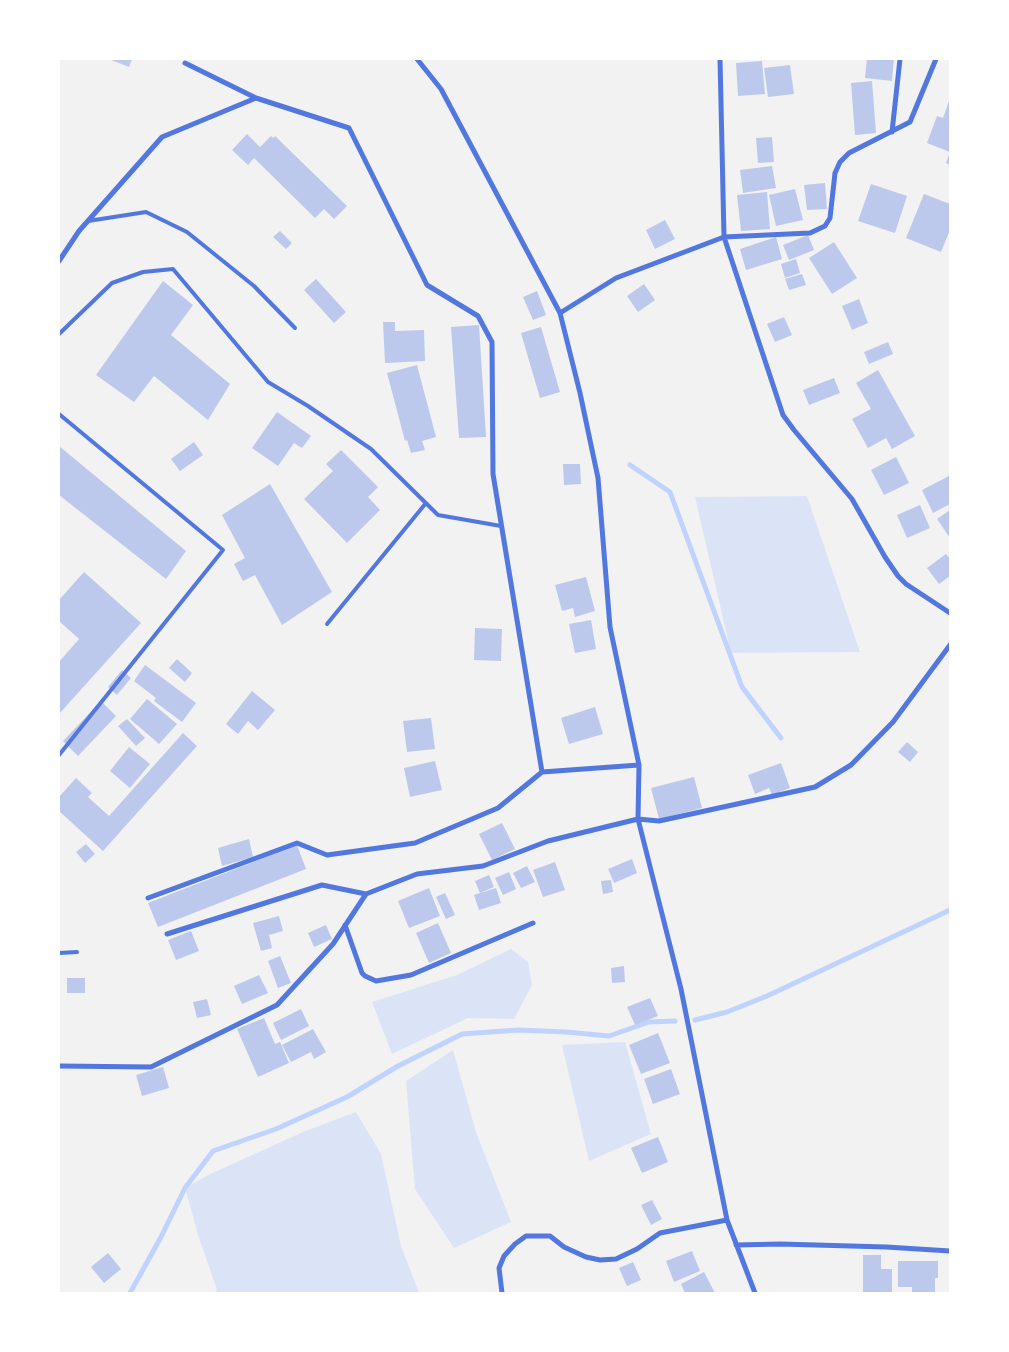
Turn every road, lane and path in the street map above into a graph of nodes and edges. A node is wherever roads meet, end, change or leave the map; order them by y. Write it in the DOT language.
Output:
graph roads {
  1 [pos="417,59"];
  2 [pos="720,59"];
  3 [pos="900,59"];
  4 [pos="936,59"];
  5 [pos="185,63"];
  6 [pos="256,98"];
  7 [pos="892,132"];
  8 [pos="88,221"];
  9 [pos="724,237"];
  10 [pos="59,261"];
  11 [pos="560,313"];
  12 [pos="295,328"];
  13 [pos="59,334"];
  14 [pos="59,414"];
  15 [pos="426,503"];
  16 [pos="501,526"];
  17 [pos="950,613"];
  18 [pos="327,624"];
  19 [pos="950,645"];
  20 [pos="59,755"];
  21 [pos="638,765"];
  22 [pos="542,772"];
  23 [pos="638,819"];
  24 [pos="366,894"];
  25 [pos="148,898"];
  26 [pos="533,923"];
  27 [pos="345,926"];
  28 [pos="168,934"];
  29 [pos="77,952"];
  30 [pos="59,953"];
  31 [pos="59,1066"];
  32 [pos="727,1220"];
  33 [pos="736,1246"];
  34 [pos="950,1251"];
  35 [pos="502,1293"];
  36 [pos="755,1293"];
  1 -- 11 [label="street"];
  2 -- 9 [label="street"];
  3 -- 7 [label="street"];
  4 -- 7 [label="street"];
  5 -- 6 [label="street"];
  6 -- 8 [label="street"];
  6 -- 16 [label="street"];
  7 -- 9 [label="street"];
  8 -- 10 [label="street"];
  8 -- 12 [label="lane"];
  9 -- 11 [label="street"];
  9 -- 17 [label="street"];
  11 -- 21 [label="street"];
  13 -- 15 [label="lane"];
  14 -- 20 [label="lane"];
  15 -- 16 [label="lane"];
  15 -- 18 [label="lane"];
  16 -- 22 [label="street"];
  19 -- 23 [label="street"];
  21 -- 22 [label="street"];
  21 -- 23 [label="street"];
  22 -- 25 [label="street"];
  23 -- 24 [label="street"];
  23 -- 32 [label="street"];
  24 -- 27 [label="street"];
  24 -- 28 [label="street"];
  26 -- 27 [label="street"];
  27 -- 31 [label="street"];
  29 -- 30 [label="lane"];
  32 -- 33 [label="street"];
  32 -- 35 [label="street"];
  33 -- 34 [label="street"];
  33 -- 36 [label="street"];
}
